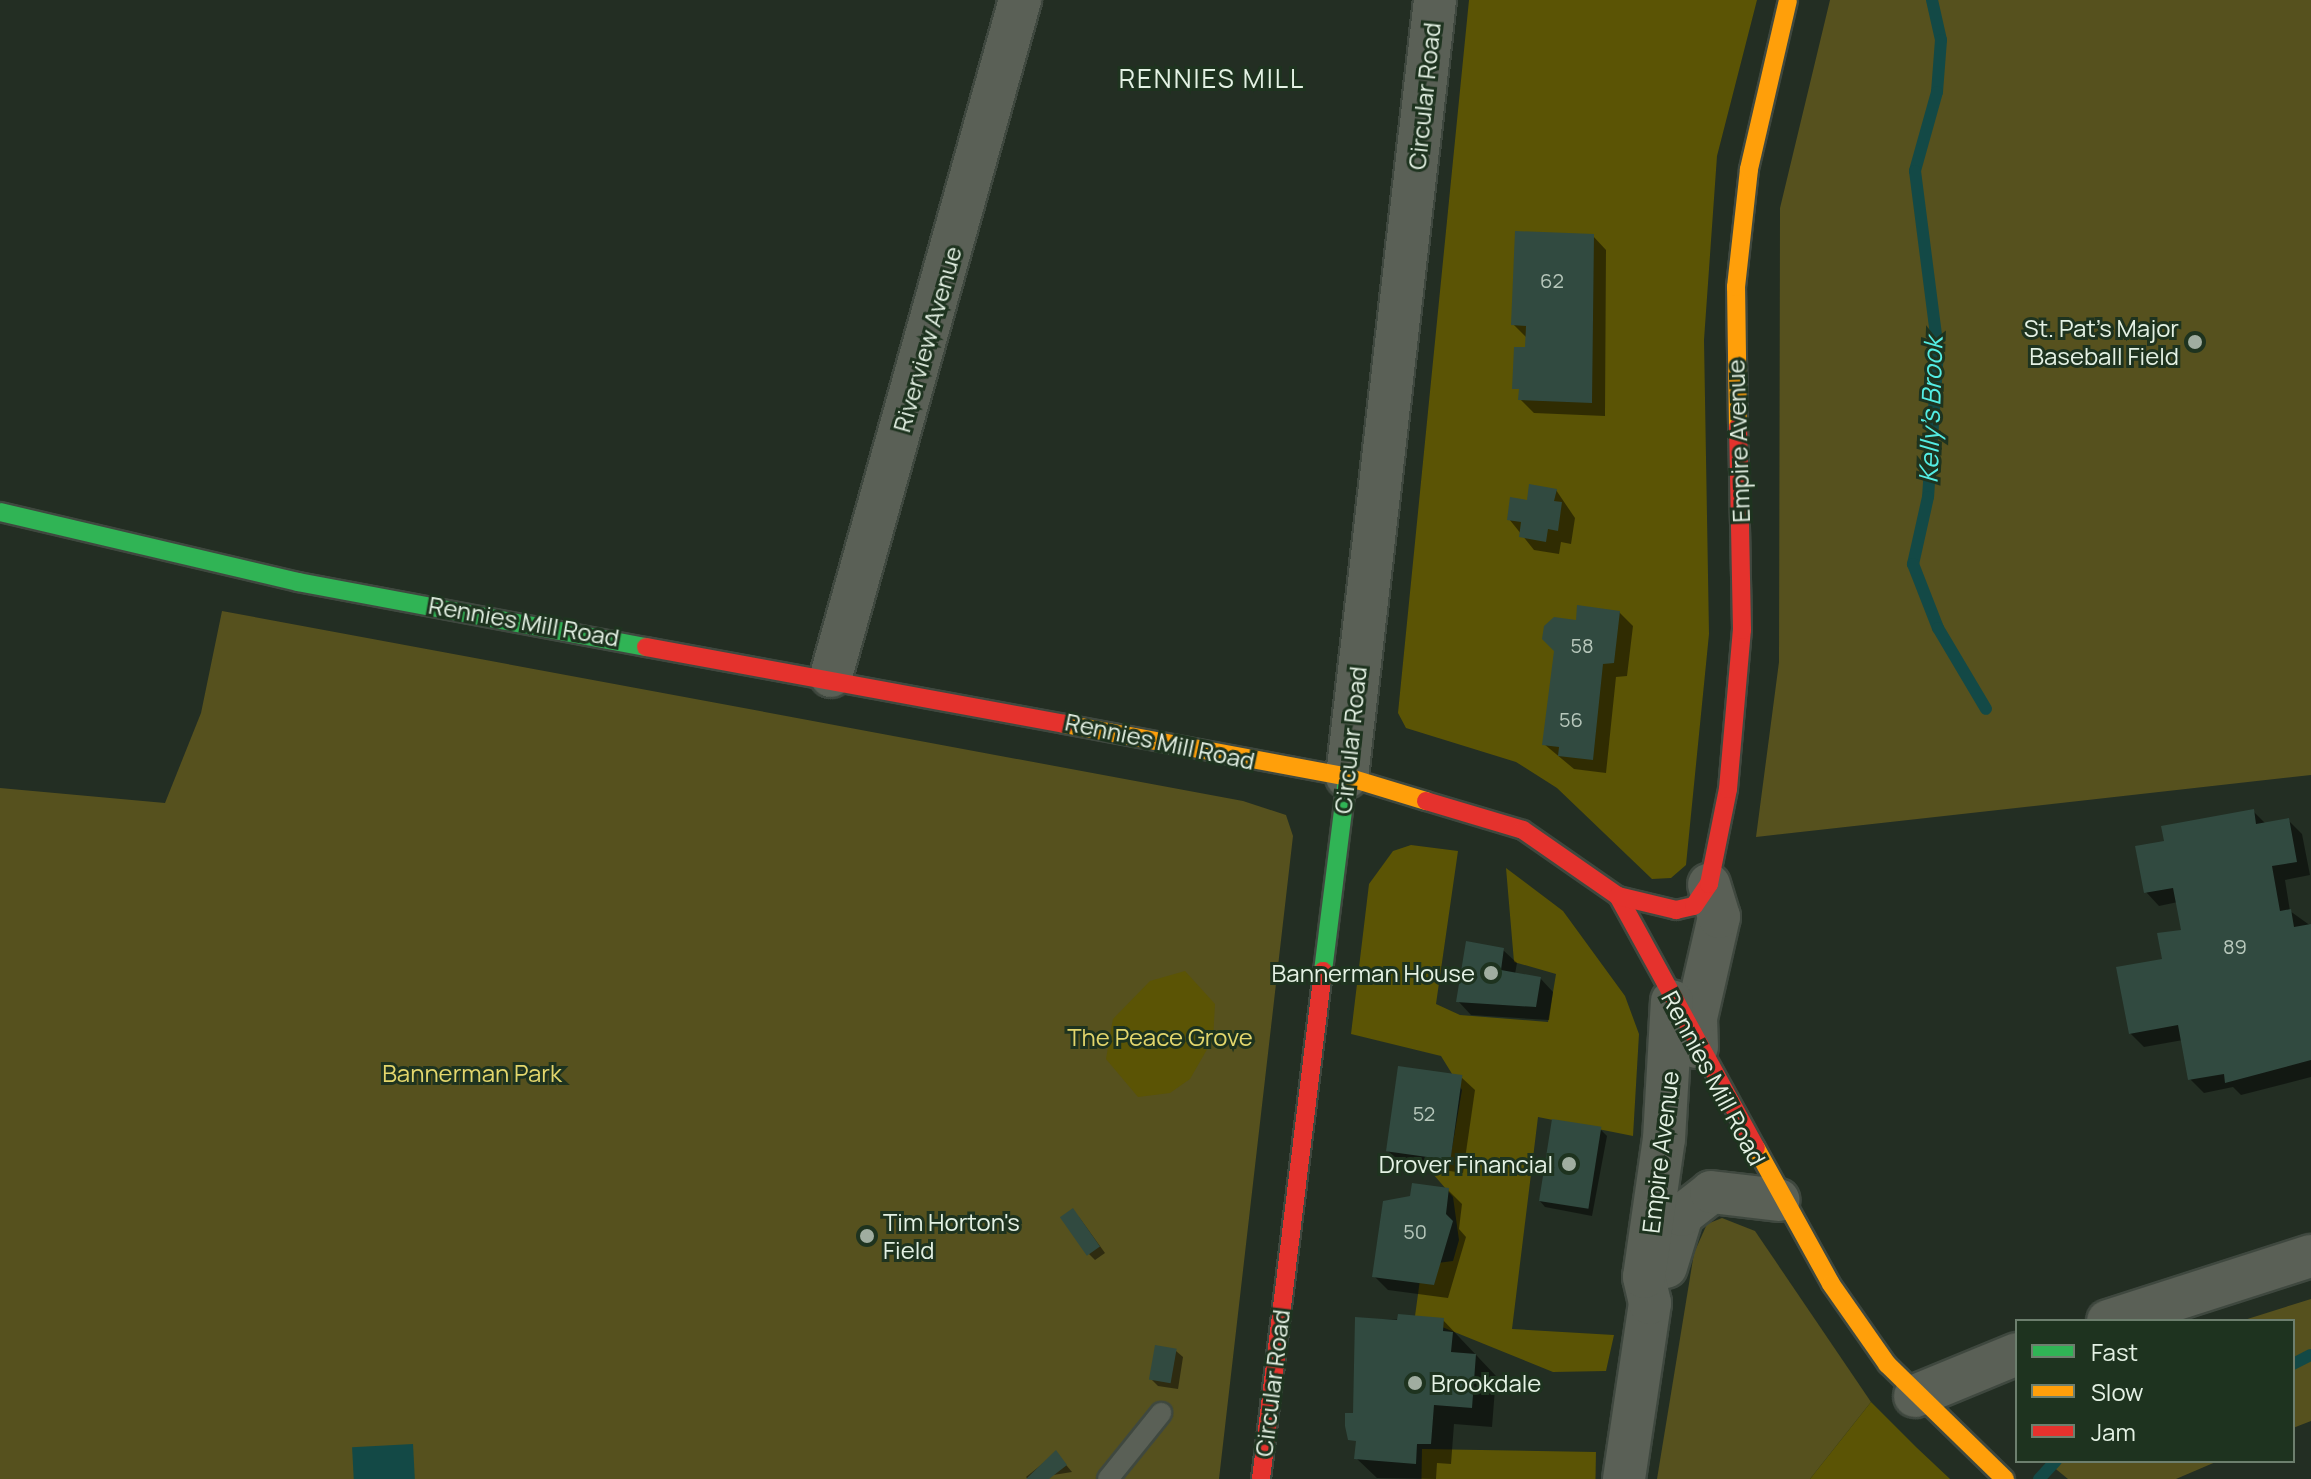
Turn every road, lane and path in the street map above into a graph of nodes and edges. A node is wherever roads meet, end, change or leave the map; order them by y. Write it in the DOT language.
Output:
graph roads {
  1 [pos="1020,0"];
  2 [pos="1435,0"];
  3 [pos="1788,0"];
  4 [pos="0,512"];
  5 [pos="831,676"];
  6 [pos="1347,777"];
  7 [pos="1709,884"];
  8 [pos="1618,896"];
  9 [pos="1672,1001"];
  10 [pos="1697,1047"];
  11 [pos="1779,1200"];
  12 [pos="2311,1256"];
  13 [pos="1650,1303"];
  14 [pos="2114,1319"];
  15 [pos="2015,1355"];
  16 [pos="1915,1396"];
  17 [pos="1161,1413"];
  18 [pos="1108,1479"];
  19 [pos="1261,1479"];
  20 [pos="1624,1479"];
  21 [pos="2005,1479"];
  1 -- 5 [label="street, Riverview Avenue"];
  2 -- 6 [label="street, Circular Road"];
  3 -- 7 [label="main road, Empire Avenue"];
  4 -- 5 [label="main road, Rennies Mill Road"];
  5 -- 6 [label="main road, Rennies Mill Road"];
  6 -- 8 [label="main road, Rennies Mill Road"];
  6 -- 19 [label="main road, Circular Road"];
  7 -- 8 [label="main road"];
  7 -- 10 [label="street, Empire Avenue"];
  8 -- 9 [label="main road, Rennies Mill Road"];
  9 -- 10 [label="main road, Rennies Mill Road"];
  9 -- 13 [label="street, Empire Avenue"];
  10 -- 11 [label="main road, Rennies Mill Road"];
  11 -- 13 [label="street, Empire Avenue"];
  11 -- 16 [label="main road, Rennies Mill Road"];
  12 -- 14 [label="street"];
  13 -- 20 [label="street, Empire Avenue"];
  15 -- 16 [label="street"];
  16 -- 21 [label="main road, Rennies Mill Road"];
  17 -- 18 [label="lane"];
}
